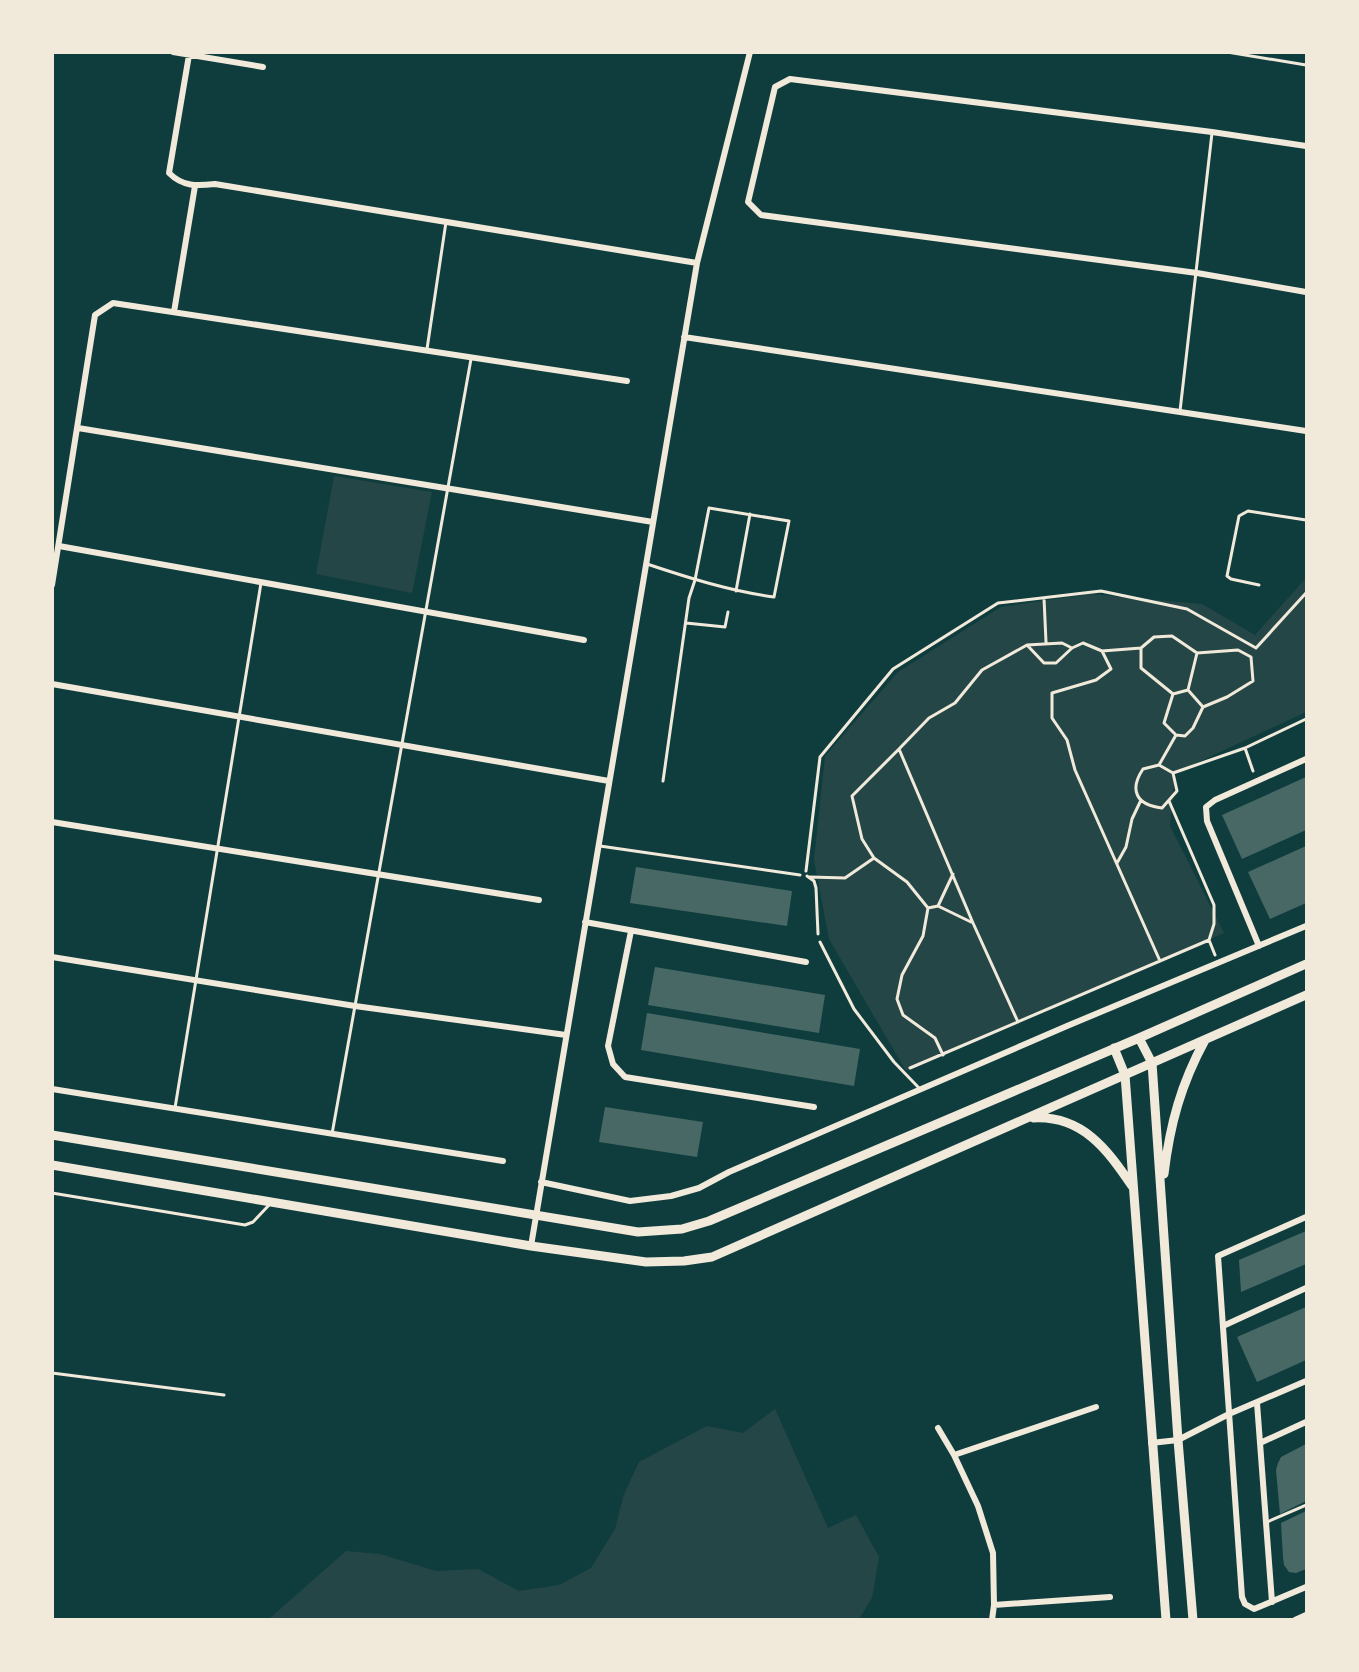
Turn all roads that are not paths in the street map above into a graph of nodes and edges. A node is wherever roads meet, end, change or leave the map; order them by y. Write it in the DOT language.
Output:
graph roads {
  1 [pos="173,52"];
  2 [pos="750,52"];
  3 [pos="1227,52"];
  4 [pos="189,55"];
  5 [pos="1306,65"];
  6 [pos="263,67"];
  7 [pos="1212,132"];
  8 [pos="1306,146"];
  9 [pos="195,186"];
  10 [pos="446,222"];
  11 [pos="697,263"];
  12 [pos="1197,273"];
  13 [pos="1306,292"];
  14 [pos="174,312"];
  15 [pos="684,337"];
  16 [pos="427,351"];
  17 [pos="471,358"];
  18 [pos="627,381"];
  19 [pos="1180,411"];
  20 [pos="78,428"];
  21 [pos="1306,430"];
  22 [pos="448,488"];
  23 [pos="750,514"];
  24 [pos="1306,520"];
  25 [pos="653,522"];
  26 [pos="58,546"];
  27 [pos="646,564"];
  28 [pos="695,580"];
  29 [pos="261,583"];
  30 [pos="52,585"];
  31 [pos="1259,585"];
  32 [pos="736,591"];
  33 [pos="425,612"];
  34 [pos="728,612"];
  35 [pos="686,623"];
  36 [pos="584,640"];
  37 [pos="52,684"];
  38 [pos="239,716"];
  39 [pos="402,744"];
  40 [pos="1306,759"];
  41 [pos="609,781"];
  42 [pos="663,781"];
  43 [pos="52,822"];
  44 [pos="598,845"];
  45 [pos="217,849"];
  46 [pos="378,874"];
  47 [pos="805,876"];
  48 [pos="539,900"];
  49 [pos="585,922"];
  50 [pos="1306,926"];
  51 [pos="631,931"];
  52 [pos="820,942"];
  53 [pos="1259,946"];
  54 [pos="52,957"];
  55 [pos="806,962"];
  56 [pos="1306,964"];
  57 [pos="196,980"];
  58 [pos="1306,995"];
  59 [pos="355,1006"];
  60 [pos="566,1035"];
  61 [pos="1139,1038"];
  62 [pos="1205,1040"];
  63 [pos="1114,1048"];
  64 [pos="1152,1063"];
  65 [pos="1125,1075"];
  66 [pos="52,1089"];
  67 [pos="920,1090"];
  68 [pos="814,1107"];
  69 [pos="175,1108"];
  70 [pos="1025,1119"];
  71 [pos="332,1134"];
  72 [pos="52,1135"];
  73 [pos="503,1161"];
  74 [pos="52,1165"];
  75 [pos="541,1182"];
  76 [pos="1133,1188"];
  77 [pos="52,1193"];
  78 [pos="1162,1195"];
  79 [pos="271,1203"];
  80 [pos="536,1215"];
  81 [pos="1306,1217"];
  82 [pos="531,1246"];
  83 [pos="1306,1288"];
  84 [pos="1222,1326"];
  85 [pos="52,1373"];
  86 [pos="1306,1381"];
  87 [pos="224,1395"];
  88 [pos="1257,1403"];
  89 [pos="1096,1407"];
  90 [pos="1229,1414"];
  91 [pos="1306,1422"];
  92 [pos="938,1428"];
  93 [pos="1178,1440"];
  94 [pos="1151,1443"];
  95 [pos="1260,1443"];
  96 [pos="954,1455"];
  97 [pos="1306,1505"];
  98 [pos="1266,1523"];
  99 [pos="1306,1587"];
  100 [pos="1110,1598"];
  101 [pos="1272,1602"];
  102 [pos="994,1605"];
  103 [pos="1306,1615"];
  104 [pos="992,1620"];
  105 [pos="1166,1620"];
  106 [pos="1193,1620"];
  107 [pos="1295,1620"];
  1 -- 4 [label="street"];
  2 -- 11 [label="street"];
  3 -- 5 [label="lane"];
  4 -- 6 [label="street"];
  4 -- 9 [label="street"];
  7 -- 8 [label="street"];
  7 -- 12 [label="lane"];
  7 -- 12 [label="street"];
  9 -- 10 [label="street"];
  9 -- 14 [label="street"];
  10 -- 11 [label="street"];
  10 -- 16 [label="lane"];
  11 -- 15 [label="street"];
  12 -- 13 [label="street"];
  12 -- 19 [label="lane"];
  14 -- 16 [label="street"];
  14 -- 20 [label="street"];
  15 -- 19 [label="street"];
  15 -- 25 [label="street"];
  16 -- 17 [label="street"];
  17 -- 18 [label="street"];
  17 -- 22 [label="lane"];
  19 -- 21 [label="street"];
  20 -- 22 [label="street"];
  20 -- 26 [label="street"];
  22 -- 25 [label="street"];
  22 -- 33 [label="lane"];
  23 -- 28 [label="lane"];
  23 -- 32 [label="lane"];
  23 -- 32 [label="lane"];
  24 -- 31 [label="lane"];
  25 -- 27 [label="street"];
  26 -- 29 [label="street"];
  26 -- 30 [label="street"];
  27 -- 28 [label="lane"];
  27 -- 41 [label="street"];
  28 -- 32 [label="lane"];
  28 -- 35 [label="lane"];
  29 -- 33 [label="street"];
  29 -- 38 [label="lane"];
  33 -- 36 [label="street"];
  33 -- 39 [label="lane"];
  34 -- 35 [label="lane"];
  35 -- 42 [label="lane"];
  37 -- 38 [label="street"];
  38 -- 39 [label="street"];
  38 -- 45 [label="lane"];
  39 -- 41 [label="street"];
  39 -- 46 [label="lane"];
  40 -- 53 [label="street"];
  41 -- 44 [label="street"];
  43 -- 45 [label="street"];
  44 -- 47 [label="lane"];
  44 -- 49 [label="street"];
  45 -- 46 [label="street"];
  45 -- 57 [label="lane"];
  46 -- 48 [label="street"];
  46 -- 59 [label="lane"];
  49 -- 51 [label="street"];
  49 -- 60 [label="street"];
  50 -- 53 [label="street"];
  51 -- 55 [label="street"];
  51 -- 68 [label="street"];
  52 -- 67 [label="lane"];
  53 -- 67 [label="street"];
  54 -- 57 [label="street"];
  56 -- 61 [label="main road"];
  57 -- 59 [label="street"];
  57 -- 69 [label="lane"];
  58 -- 62 [label="main road"];
  59 -- 60 [label="street"];
  59 -- 71 [label="lane"];
  60 -- 75 [label="street"];
  61 -- 63 [label="main road"];
  61 -- 64 [label="main road"];
  62 -- 64 [label="main road"];
  62 -- 78 [label="main road"];
  63 -- 65 [label="main road"];
  63 -- 80 [label="main road"];
  64 -- 65 [label="main road"];
  64 -- 78 [label="main road"];
  65 -- 70 [label="main road"];
  65 -- 76 [label="main road"];
  66 -- 69 [label="street"];
  67 -- 75 [label="street"];
  69 -- 71 [label="street"];
  70 -- 76 [label="main road"];
  70 -- 82 [label="main road"];
  71 -- 73 [label="street"];
  72 -- 80 [label="main road"];
  74 -- 79 [label="main road"];
  75 -- 80 [label="street"];
  76 -- 94 [label="main road"];
  77 -- 79 [label="lane"];
  78 -- 93 [label="main road"];
  79 -- 82 [label="main road"];
  80 -- 82 [label="street"];
  81 -- 84 [label="street"];
  83 -- 84 [label="street"];
  84 -- 90 [label="street"];
  85 -- 87 [label="lane"];
  86 -- 88 [label="street"];
  88 -- 90 [label="street"];
  88 -- 95 [label="street"];
  89 -- 96 [label="street"];
  90 -- 93 [label="street"];
  90 -- 101 [label="street"];
  91 -- 95 [label="street"];
  92 -- 96 [label="street"];
  93 -- 94 [label="street"];
  93 -- 106 [label="main road"];
  94 -- 105 [label="main road"];
  95 -- 98 [label="street"];
  96 -- 102 [label="street"];
  97 -- 98 [label="lane"];
  98 -- 101 [label="street"];
  99 -- 101 [label="street"];
  100 -- 102 [label="street"];
  102 -- 104 [label="street"];
  103 -- 107 [label="street"];
}
